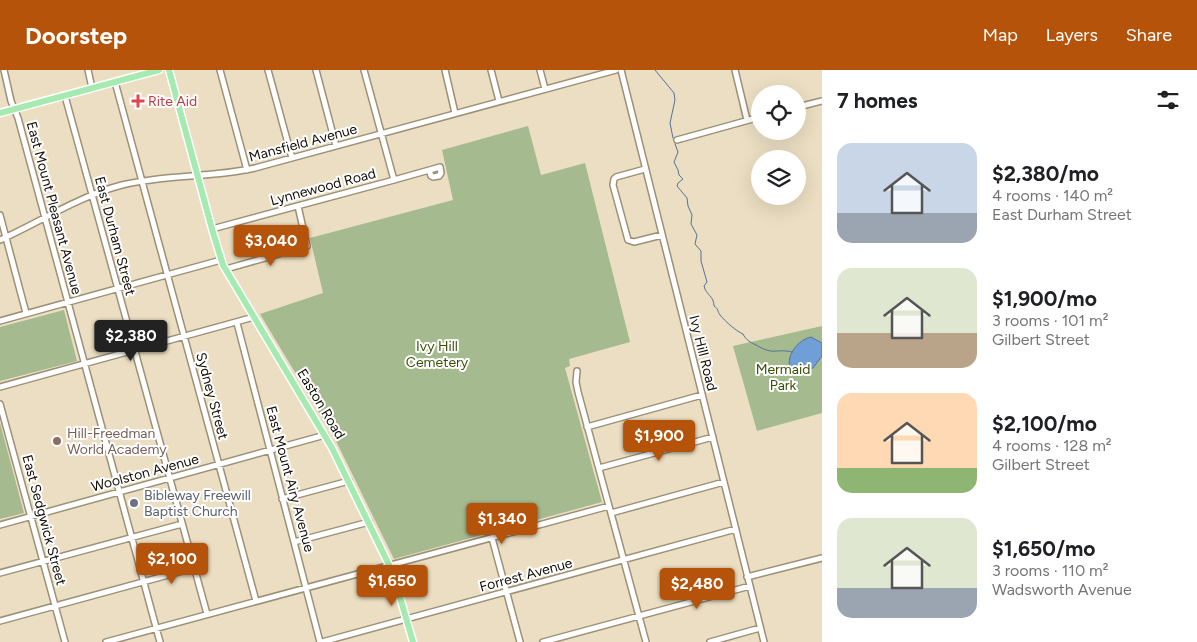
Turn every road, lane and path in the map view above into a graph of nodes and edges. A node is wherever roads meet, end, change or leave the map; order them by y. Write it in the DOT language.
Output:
graph roads {
  1 [pos="4,70"];
  2 [pos="88,70"];
  3 [pos="159,70"];
  4 [pos="170,70"];
  5 [pos="220,70"];
  6 [pos="268,70"];
  7 [pos="316,70"];
  8 [pos="364,70"];
  9 [pos="444,70"];
  10 [pos="491,70"];
  11 [pos="540,70"];
  12 [pos="616,70"];
  13 [pos="621,70"];
  14 [pos="735,70"];
  15 [pos="592,73"];
  16 [pos="115,82"];
  17 [pos="92,88"];
  18 [pos="545,89"];
  19 [pos="65,96"];
  20 [pos="822,101"];
  21 [pos="499,102"];
  22 [pos="806,105"];
  23 [pos="14,110"];
  24 [pos="0,113"];
  25 [pos="456,114"];
  26 [pos="751,119"];
  27 [pos="747,120"];
  28 [pos="382,134"];
  29 [pos="678,140"];
  30 [pos="336,146"];
  31 [pos="292,158"];
  32 [pos="440,167"];
  33 [pos="645,169"];
  34 [pos="248,170"];
  35 [pos="198,174"];
  36 [pos="142,180"];
  37 [pos="394,180"];
  38 [pos="93,195"];
  39 [pos="298,206"];
  40 [pos="0,215"];
  41 [pos="45,218"];
  42 [pos="212,229"];
  43 [pos="662,235"];
  44 [pos="6,238"];
  45 [pos="0,240"];
  46 [pos="222,260"];
  47 [pos="226,270"];
  48 [pos="168,275"];
  49 [pos="118,289"];
  50 [pos="68,302"];
  51 [pos="26,313"];
  52 [pos="254,317"];
  53 [pos="0,320"];
  54 [pos="237,323"];
  55 [pos="184,337"];
  56 [pos="135,351"];
  57 [pos="84,364"];
  58 [pos="577,371"];
  59 [pos="0,387"];
  60 [pos="702,396"];
  61 [pos="0,404"];
  62 [pos="587,427"];
  63 [pos="325,435"];
  64 [pos="713,437"];
  65 [pos="270,451"];
  66 [pos="219,465"];
  67 [pos="599,468"];
  68 [pos="170,478"];
  69 [pos="348,481"];
  70 [pos="724,482"];
  71 [pos="119,492"];
  72 [pos="282,499"];
  73 [pos="609,506"];
  74 [pos="611,513"];
  75 [pos="31,516"];
  76 [pos="368,522"];
  77 [pos="182,524"];
  78 [pos="0,525"];
  79 [pos="736,529"];
  80 [pos="132,538"];
  81 [pos="492,538"];
  82 [pos="294,542"];
  83 [pos="822,558"];
  84 [pos="624,560"];
  85 [pos="43,561"];
  86 [pos="390,565"];
  87 [pos="194,568"];
  88 [pos="0,573"];
  89 [pos="747,577"];
  90 [pos="144,582"];
  91 [pos="750,586"];
  92 [pos="306,588"];
  93 [pos="507,592"];
  94 [pos="256,601"];
  95 [pos="56,606"];
  96 [pos="207,614"];
  97 [pos="639,616"];
  98 [pos="407,619"];
  99 [pos="0,621"];
  100 [pos="156,628"];
  101 [pos="760,628"];
  102 [pos="65,642"];
  103 [pos="106,642"];
  104 [pos="160,642"];
  105 [pos="321,642"];
  106 [pos="414,642"];
  107 [pos="520,642"];
  108 [pos="543,642"];
  109 [pos="646,642"];
  110 [pos="710,642"];
  111 [pos="764,642"];
  1 -- 23 [label="street, East Mount Pleasant Avenue"];
  2 -- 17 [label="street"];
  3 -- 16 [label="main road"];
  4 -- 35 [label="main road"];
  5 -- 34 [label="street"];
  6 -- 31 [label="street"];
  7 -- 30 [label="street"];
  8 -- 28 [label="street"];
  9 -- 25 [label="street"];
  10 -- 21 [label="street"];
  11 -- 18 [label="street"];
  12 -- 15 [label="street, Mansfield Avenue"];
  13 -- 33 [label="street, Ivy Hill Road"];
  14 -- 27 [label="street"];
  15 -- 18 [label="street, Mansfield Avenue"];
  16 -- 17 [label="main road"];
  16 -- 36 [label="street, Sydney Street"];
  17 -- 19 [label="main road"];
  18 -- 21 [label="street, Mansfield Avenue"];
  19 -- 23 [label="main road"];
  19 -- 38 [label="street, East Durham Street"];
  20 -- 22 [label="street"];
  21 -- 25 [label="street, Mansfield Avenue"];
  23 -- 24 [label="main road"];
  23 -- 41 [label="street, East Mount Pleasant Avenue"];
  25 -- 28 [label="street, Mansfield Avenue"];
  26 -- 27 [label="street"];
  27 -- 29 [label="street"];
  28 -- 30 [label="street, Mansfield Avenue"];
  28 -- 37 [label="street"];
  30 -- 31 [label="street, Mansfield Avenue"];
  31 -- 34 [label="street, Mansfield Avenue"];
  32 -- 37 [label="street, Lynnewood Road"];
  33 -- 43 [label="street, Ivy Hill Road"];
  33 -- 43 [label="street"];
  34 -- 35 [label="street, Mansfield Avenue"];
  35 -- 36 [label="street, Mansfield Avenue"];
  35 -- 42 [label="main road"];
  36 -- 38 [label="street, Mansfield Avenue"];
  36 -- 48 [label="street, Sydney Street"];
  37 -- 39 [label="street, Lynnewood Road"];
  38 -- 41 [label="street, Mansfield Avenue"];
  38 -- 49 [label="street, East Durham Street"];
  39 -- 42 [label="street, Lynnewood Road"];
  39 -- 47 [label="street"];
  40 -- 44 [label="street"];
  41 -- 44 [label="street, Mansfield Avenue"];
  41 -- 50 [label="street, East Mount Pleasant Avenue"];
  42 -- 46 [label="main road"];
  43 -- 60 [label="street, Ivy Hill Road"];
  44 -- 45 [label="street, Mansfield Avenue"];
  44 -- 51 [label="street"];
  46 -- 47 [label="main road, Easton Road"];
  46 -- 48 [label="street"];
  47 -- 52 [label="main road, Easton Road"];
  48 -- 49 [label="street"];
  48 -- 55 [label="street, Sydney Street"];
  49 -- 50 [label="street"];
  49 -- 56 [label="street, East Durham Street"];
  50 -- 51 [label="street"];
  50 -- 57 [label="street, East Mount Pleasant Avenue"];
  51 -- 53 [label="street"];
  52 -- 54 [label="street"];
  52 -- 63 [label="main road, Easton Road"];
  54 -- 55 [label="street"];
  54 -- 65 [label="street, East Mount Airy Avenue"];
  55 -- 56 [label="street"];
  55 -- 66 [label="street, Sydney Street"];
  56 -- 57 [label="street"];
  56 -- 68 [label="street, East Durham Street"];
  57 -- 59 [label="street"];
  57 -- 71 [label="street, East Mount Pleasant Avenue"];
  58 -- 62 [label="street"];
  60 -- 62 [label="street"];
  60 -- 64 [label="street, Ivy Hill Road"];
  61 -- 75 [label="street, East Sedgwick Street"];
  62 -- 67 [label="street"];
  63 -- 65 [label="street, Woolston Avenue"];
  63 -- 69 [label="main road, Easton Road"];
  64 -- 67 [label="street"];
  64 -- 70 [label="street, Ivy Hill Road"];
  65 -- 66 [label="street, Woolston Avenue"];
  65 -- 72 [label="street, East Mount Airy Avenue"];
  66 -- 68 [label="street, Woolston Avenue"];
  66 -- 94 [label="street, Sydney Street"];
  67 -- 73 [label="street"];
  68 -- 71 [label="street, Woolston Avenue"];
  68 -- 77 [label="street, East Durham Street"];
  69 -- 72 [label="street"];
  69 -- 76 [label="main road, Easton Road"];
  70 -- 74 [label="street"];
  70 -- 79 [label="street, Ivy Hill Road"];
  71 -- 75 [label="street, Woolston Avenue"];
  71 -- 80 [label="street, East Mount Pleasant Avenue"];
  72 -- 82 [label="street, East Mount Airy Avenue"];
  73 -- 74 [label="street"];
  73 -- 81 [label="street"];
  74 -- 84 [label="street"];
  75 -- 78 [label="street, Woolston Avenue"];
  75 -- 85 [label="street, East Sedgwick Street"];
  76 -- 82 [label="street"];
  76 -- 86 [label="main road, Easton Road"];
  77 -- 80 [label="street"];
  77 -- 87 [label="street, East Durham Street"];
  79 -- 84 [label="street, Forrest Avenue"];
  79 -- 89 [label="street, Ivy Hill Road"];
  80 -- 85 [label="street"];
  80 -- 90 [label="street, East Mount Pleasant Avenue"];
  81 -- 86 [label="street"];
  81 -- 93 [label="street"];
  82 -- 92 [label="street, East Mount Airy Avenue"];
  83 -- 89 [label="street"];
  84 -- 93 [label="street, Forrest Avenue"];
  84 -- 97 [label="street"];
  85 -- 88 [label="street"];
  85 -- 95 [label="street, East Sedgwick Street"];
  86 -- 92 [label="street"];
  86 -- 98 [label="main road, Easton Road"];
  87 -- 90 [label="street"];
  87 -- 96 [label="street, East Durham Street"];
  89 -- 91 [label="street, Ivy Hill Road"];
  90 -- 95 [label="street"];
  90 -- 100 [label="street, East Mount Pleasant Avenue"];
  91 -- 97 [label="street"];
  91 -- 101 [label="street, Ivy Hill Road"];
  92 -- 94 [label="street"];
  92 -- 105 [label="street, East Mount Airy Avenue"];
  93 -- 98 [label="street, Forrest Avenue"];
  93 -- 107 [label="street"];
  94 -- 96 [label="street"];
  95 -- 99 [label="street"];
  95 -- 102 [label="street, East Sedgwick Street"];
  96 -- 100 [label="street"];
  97 -- 108 [label="street"];
  97 -- 109 [label="street"];
  98 -- 105 [label="street, Forrest Avenue"];
  98 -- 106 [label="main road, Easton Road"];
  100 -- 103 [label="street"];
  100 -- 104 [label="street, East Mount Pleasant Avenue"];
  101 -- 110 [label="street"];
  101 -- 111 [label="street, Ivy Hill Road"];
}
